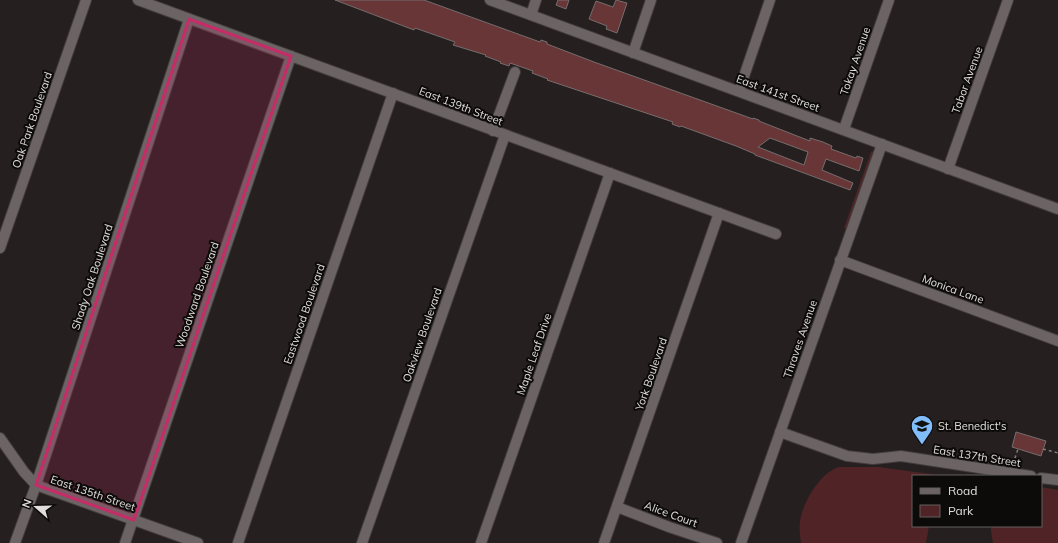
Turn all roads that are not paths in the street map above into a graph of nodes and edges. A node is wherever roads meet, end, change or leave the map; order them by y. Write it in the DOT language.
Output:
graph roads {
  1 [pos="86,0"];
  2 [pos="138,0"];
  3 [pos="490,0"];
  4 [pos="536,0"];
  5 [pos="652,0"];
  6 [pos="770,0"];
  7 [pos="889,0"];
  8 [pos="1008,0"];
  9 [pos="531,15"];
  10 [pos="189,19"];
  11 [pos="633,53"];
  12 [pos="291,56"];
  13 [pos="515,72"];
  14 [pos="738,91"];
  15 [pos="393,93"];
  16 [pos="844,129"];
  17 [pos="493,131"];
  18 [pos="505,135"];
  19 [pos="882,144"];
  20 [pos="948,169"];
  21 [pos="610,173"];
  22 [pos="1057,206"];
  23 [pos="719,213"];
  24 [pos="776,234"];
  25 [pos="0,248"];
  26 [pos="840,260"];
  27 [pos="1058,341"];
  28 [pos="780,432"];
  29 [pos="0,438"];
  30 [pos="1024,475"];
  31 [pos="1042,478"];
  32 [pos="1058,480"];
  33 [pos="36,485"];
  34 [pos="617,507"];
  35 [pos="134,520"];
  36 [pos="15,543"];
  37 [pos="125,543"];
  38 [pos="198,543"];
  39 [pos="238,543"];
  40 [pos="362,543"];
  41 [pos="481,543"];
  42 [pos="604,543"];
  43 [pos="717,543"];
  44 [pos="741,543"];
  1 -- 25 [label="street, Oak Park Boulevard"];
  2 -- 10 [label="street, East 139th Street"];
  3 -- 9 [label="street, East 141st Street"];
  4 -- 9 [label="street"];
  5 -- 11 [label="street"];
  6 -- 14 [label="street"];
  7 -- 16 [label="street, Tokay Avenue"];
  8 -- 20 [label="street, Tabor Avenue"];
  9 -- 11 [label="street, East 141st Street"];
  10 -- 12 [label="street, East 139th Street"];
  10 -- 33 [label="street, Shady Oak Boulevard"];
  11 -- 14 [label="street, East 141st Street"];
  12 -- 15 [label="street, East 139th Street"];
  12 -- 35 [label="street, Woodward Boulevard"];
  13 -- 17 [label="street"];
  14 -- 16 [label="street, East 141st Street"];
  15 -- 17 [label="street, East 139th Street"];
  15 -- 39 [label="street, Eastwood Boulevard"];
  16 -- 19 [label="street, East 141st Street"];
  17 -- 18 [label="street, East 139th Street"];
  18 -- 21 [label="street, East 139th Street"];
  18 -- 40 [label="street, Oakview Boulevard"];
  19 -- 20 [label="street, East 141st Street"];
  19 -- 26 [label="street, Thraves Avenue"];
  20 -- 22 [label="street, East 141st Street"];
  21 -- 23 [label="street, East 139th Street"];
  21 -- 41 [label="street, Maple Leaf Drive"];
  23 -- 24 [label="street, East 139th Street"];
  23 -- 34 [label="street, York Boulevard"];
  26 -- 27 [label="street, Monica Lane"];
  26 -- 28 [label="street, Thraves Avenue"];
  28 -- 30 [label="street, East 137th Street"];
  28 -- 44 [label="street, Thraves Avenue"];
  29 -- 33 [label="street, East 135th Street"];
  31 -- 32 [label="street"];
  33 -- 35 [label="street, East 135th Street"];
  33 -- 36 [label="street, Shady Oak Boulevard"];
  34 -- 42 [label="street, York Boulevard"];
  34 -- 43 [label="street, Alice Court"];
  35 -- 37 [label="street, Woodward Boulevard"];
  35 -- 38 [label="street, East 135th Street"];
}
